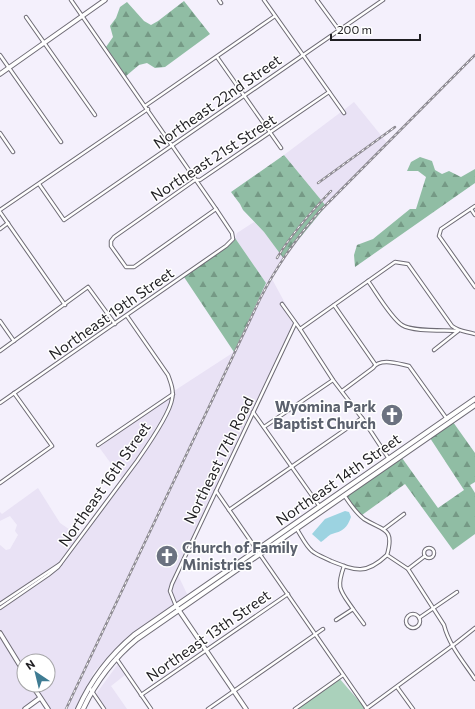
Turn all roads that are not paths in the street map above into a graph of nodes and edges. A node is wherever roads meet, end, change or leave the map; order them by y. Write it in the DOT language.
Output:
graph roads {
  1 [pos="71,0"];
  2 [pos="106,0"];
  3 [pos="264,0"];
  4 [pos="317,0"];
  5 [pos="383,0"];
  6 [pos="82,16"];
  7 [pos="275,16"];
  8 [pos="26,17"];
  9 [pos="339,30"];
  10 [pos="44,42"];
  11 [pos="0,54"];
  12 [pos="303,55"];
  13 [pos="217,57"];
  14 [pos="9,68"];
  15 [pos="0,74"];
  16 [pos="330,92"];
  17 [pos="244,96"];
  18 [pos="145,106"];
  19 [pos="148,109"];
  20 [pos="344,113"];
  21 [pos="95,115"];
  22 [pos="0,133"];
  23 [pos="271,133"];
  24 [pos="60,142"];
  25 [pos="172,146"];
  26 [pos="281,148"];
  27 [pos="13,152"];
  28 [pos="195,180"];
  29 [pos="39,184"];
  30 [pos="475,206"];
  31 [pos="216,209"];
  32 [pos="471,209"];
  33 [pos="0,211"];
  34 [pos="475,215"];
  35 [pos="8,223"];
  36 [pos="0,229"];
  37 [pos="368,281"];
  38 [pos="475,287"];
  39 [pos="282,304"];
  40 [pos="65,305"];
  41 [pos="334,305"];
  42 [pos="127,316"];
  43 [pos="0,321"];
  44 [pos="115,324"];
  45 [pos="295,324"];
  46 [pos="300,329"];
  47 [pos="458,331"];
  48 [pos="475,334"];
  49 [pos="14,341"];
  50 [pos="434,350"];
  51 [pos="0,351"];
  52 [pos="375,364"];
  53 [pos="333,380"];
  54 [pos="342,391"];
  55 [pos="14,393"];
  56 [pos="172,394"];
  57 [pos="475,399"];
  58 [pos="0,403"];
  59 [pos="475,405"];
  60 [pos="253,412"];
  61 [pos="362,418"];
  62 [pos="446,418"];
  63 [pos="449,423"];
  64 [pos="264,427"];
  65 [pos="98,445"];
  66 [pos="389,458"];
  67 [pos="392,462"];
  68 [pos="291,467"];
  69 [pos="0,483"];
  70 [pos="216,490"];
  71 [pos="341,492"];
  72 [pos="344,496"];
  73 [pos="320,506"];
  74 [pos="229,510"];
  75 [pos="322,511"];
  76 [pos="404,514"];
  77 [pos="293,524"];
  78 [pos="296,529"];
  79 [pos="384,529"];
  80 [pos="259,552"];
  81 [pos="387,555"];
  82 [pos="426,556"];
  83 [pos="344,566"];
  84 [pos="408,569"];
  85 [pos="456,592"];
  86 [pos="288,594"];
  87 [pos="5,603"];
  88 [pos="0,604"];
  89 [pos="176,606"];
  90 [pos="0,608"];
  91 [pos="434,608"];
  92 [pos="353,609"];
  93 [pos="179,610"];
  94 [pos="419,618"];
  95 [pos="336,620"];
  96 [pos="364,624"];
  97 [pos="475,628"];
  98 [pos="323,629"];
  99 [pos="0,633"];
  100 [pos="315,634"];
  101 [pos="452,645"];
  102 [pos="205,650"];
  103 [pos="113,654"];
  104 [pos="16,659"];
  105 [pos="116,659"];
  106 [pos="343,675"];
  107 [pos="475,679"];
  108 [pos="397,686"];
  109 [pos="89,687"];
  110 [pos="234,691"];
  111 [pos="92,692"];
  112 [pos="37,693"];
  113 [pos="141,695"];
  114 [pos="40,698"];
  115 [pos="25,709"];
  116 [pos="48,709"];
  117 [pos="78,709"];
  118 [pos="83,709"];
  119 [pos="104,709"];
  120 [pos="150,709"];
  121 [pos="208,709"];
  122 [pos="246,709"];
  123 [pos="295,709"];
  124 [pos="366,709"];
  125 [pos="413,709"];
  1 -- 6 [label="street"];
  2 -- 6 [label="street"];
  3 -- 7 [label="street"];
  4 -- 9 [label="street"];
  5 -- 9 [label="street, Northeast 22nd Street"];
  6 -- 10 [label="street"];
  6 -- 18 [label="street"];
  7 -- 12 [label="street"];
  7 -- 13 [label="street"];
  8 -- 10 [label="street"];
  9 -- 12 [label="street, Northeast 22nd Street"];
  10 -- 14 [label="street"];
  10 -- 21 [label="street"];
  11 -- 14 [label="street"];
  12 -- 16 [label="street"];
  12 -- 17 [label="street, Northeast 22nd Street"];
  13 -- 17 [label="street"];
  13 -- 18 [label="street"];
  14 -- 15 [label="street"];
  14 -- 24 [label="street"];
  16 -- 20 [label="street"];
  16 -- 23 [label="street, Northeast 21st Street"];
  17 -- 23 [label="street"];
  17 -- 25 [label="street, Northeast 22nd Street"];
  18 -- 19 [label="street"];
  19 -- 25 [label="street"];
  19 -- 29 [label="street"];
  22 -- 27 [label="street"];
  23 -- 26 [label="street"];
  23 -- 28 [label="street, Northeast 21st Street"];
  25 -- 28 [label="street"];
  25 -- 29 [label="street, Northeast 22nd Street"];
  28 -- 31 [label="street"];
  28 -- 31 [label="street, Northeast 21st Street"];
  29 -- 33 [label="street"];
  30 -- 32 [label="street"];
  31 -- 42 [label="street, Northeast 19th Street"];
  32 -- 34 [label="street"];
  32 -- 38 [label="street"];
  33 -- 35 [label="street"];
  35 -- 36 [label="street"];
  35 -- 40 [label="street"];
  37 -- 41 [label="street"];
  37 -- 47 [label="street"];
  37 -- 47 [label="street"];
  39 -- 45 [label="street"];
  40 -- 44 [label="street"];
  40 -- 49 [label="street"];
  41 -- 46 [label="street"];
  41 -- 52 [label="street"];
  42 -- 44 [label="street, Northeast 19th Street"];
  42 -- 56 [label="street"];
  43 -- 49 [label="street"];
  44 -- 55 [label="street, Northeast 19th Street"];
  45 -- 46 [label="street"];
  45 -- 60 [label="street, Northeast 17th Road"];
  46 -- 53 [label="street"];
  47 -- 48 [label="street"];
  47 -- 50 [label="street"];
  49 -- 51 [label="street"];
  52 -- 54 [label="street"];
  52 -- 62 [label="street"];
  53 -- 54 [label="street"];
  53 -- 64 [label="street"];
  54 -- 61 [label="street"];
  55 -- 58 [label="street, Northeast 19th Street"];
  55 -- 69 [label="street"];
  56 -- 65 [label="street"];
  56 -- 87 [label="street, Northeast 16th Street"];
  57 -- 62 [label="main road, Northeast 14th Street"];
  59 -- 63 [label="main road, Northeast 14th Street"];
  60 -- 64 [label="street"];
  60 -- 70 [label="street, Northeast 17th Road"];
  61 -- 66 [label="street"];
  61 -- 68 [label="street"];
  62 -- 63 [label="street"];
  62 -- 66 [label="main road, Northeast 14th Street"];
  63 -- 67 [label="main road, Northeast 14th Street"];
  64 -- 68 [label="street"];
  66 -- 67 [label="street"];
  66 -- 71 [label="main road, Northeast 14th Street"];
  67 -- 72 [label="main road, Northeast 14th Street"];
  68 -- 73 [label="street"];
  68 -- 74 [label="street"];
  70 -- 74 [label="street"];
  70 -- 89 [label="street, Northeast 17th Road"];
  71 -- 72 [label="street"];
  71 -- 73 [label="main road, Northeast 14th Street"];
  72 -- 75 [label="main road, Northeast 14th Street"];
  72 -- 79 [label="street"];
  73 -- 75 [label="street"];
  73 -- 77 [label="main road, Northeast 14th Street"];
  74 -- 80 [label="street"];
  75 -- 78 [label="main road, Northeast 14th Street"];
  76 -- 79 [label="street"];
  77 -- 78 [label="street"];
  77 -- 80 [label="main road, Northeast 14th Street"];
  78 -- 80 [label="main road, Northeast 14th Street"];
  78 -- 83 [label="street"];
  79 -- 81 [label="street"];
  80 -- 86 [label="street"];
  80 -- 89 [label="main road, Northeast 14th Street"];
  80 -- 93 [label="main road, Northeast 14th Street"];
  81 -- 83 [label="street"];
  81 -- 84 [label="street"];
  82 -- 84 [label="street"];
  83 -- 92 [label="street"];
  84 -- 91 [label="street"];
  85 -- 91 [label="street"];
  86 -- 100 [label="street"];
  86 -- 102 [label="street, Northeast 13th Street"];
  87 -- 88 [label="street, Northeast 16th Street"];
  87 -- 90 [label="street, Northeast 16th Street"];
  89 -- 93 [label="street"];
  89 -- 103 [label="main road, Northeast 14th Street"];
  91 -- 94 [label="street"];
  91 -- 101 [label="street"];
  92 -- 95 [label="street"];
  92 -- 96 [label="street"];
  93 -- 102 [label="street"];
  93 -- 105 [label="main road, Northeast 14th Street"];
  94 -- 94 [label="street"];
  97 -- 101 [label="street"];
  98 -- 100 [label="street"];
  99 -- 104 [label="street"];
  100 -- 106 [label="street"];
  100 -- 110 [label="street"];
  101 -- 107 [label="street"];
  101 -- 108 [label="street"];
  102 -- 110 [label="street"];
  102 -- 113 [label="street, Northeast 13th Street"];
  103 -- 105 [label="street"];
  103 -- 109 [label="main road, Northeast 14th Street"];
  105 -- 111 [label="main road, Northeast 14th Street"];
  105 -- 113 [label="street"];
  106 -- 123 [label="street"];
  106 -- 124 [label="street"];
  108 -- 124 [label="street"];
  108 -- 125 [label="street"];
  109 -- 111 [label="street"];
  109 -- 117 [label="main road, Northeast 14th Street"];
  110 -- 121 [label="street"];
  110 -- 122 [label="street"];
  111 -- 118 [label="main road, Northeast 14th Street"];
  111 -- 119 [label="street"];
  112 -- 114 [label="street"];
  113 -- 120 [label="street"];
  114 -- 115 [label="street"];
  114 -- 116 [label="street"];
}
